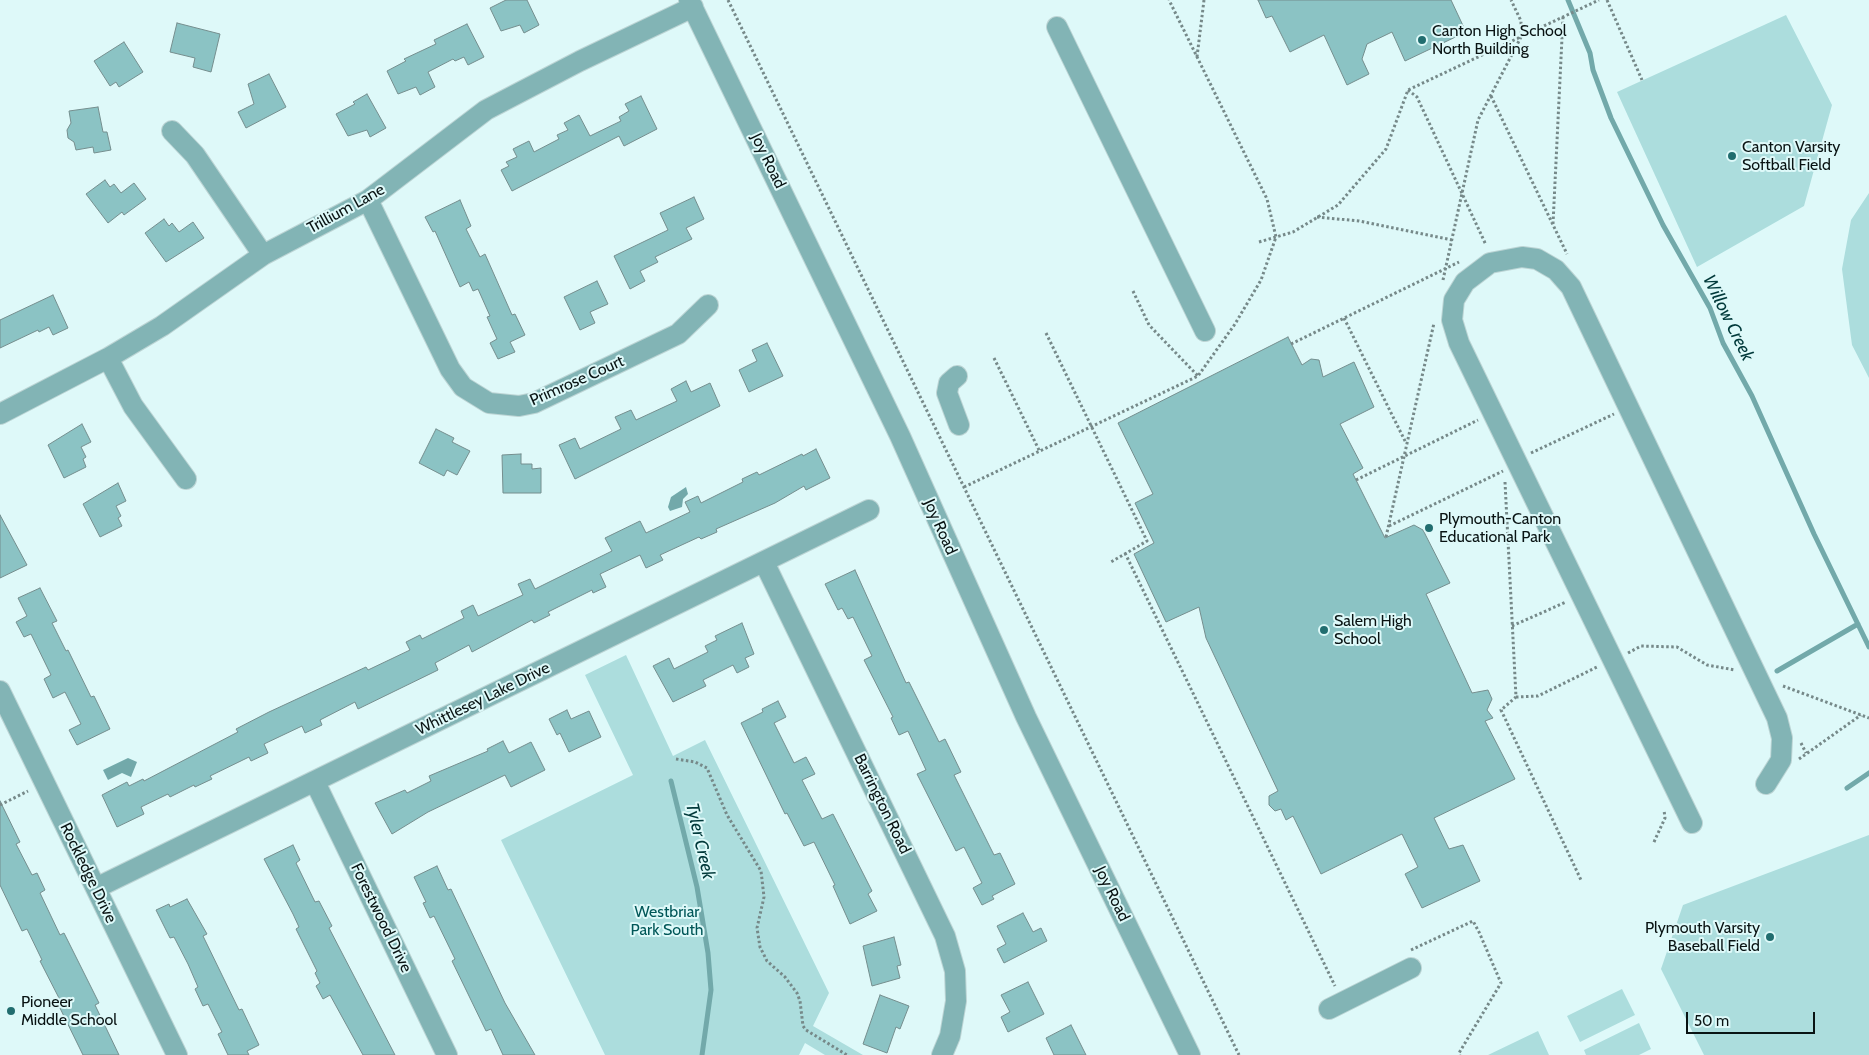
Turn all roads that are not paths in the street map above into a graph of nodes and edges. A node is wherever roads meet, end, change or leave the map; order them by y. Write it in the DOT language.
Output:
graph roads {
  1 [pos="691,4"];
  2 [pos="1057,27"];
  3 [pos="172,131"];
  4 [pos="368,200"];
  5 [pos="263,255"];
  6 [pos="708,305"];
  7 [pos="1205,331"];
  8 [pos="108,358"];
  9 [pos="957,376"];
  10 [pos="0,414"];
  11 [pos="960,425"];
  12 [pos="186,479"];
  13 [pos="870,510"];
  14 [pos="764,562"];
  15 [pos="0,690"];
  16 [pos="315,782"];
  17 [pos="1766,784"];
  18 [pos="1692,822"];
  19 [pos="96,888"];
  20 [pos="1407,961"];
  21 [pos="1329,1009"];
  22 [pos="177,1055"];
  23 [pos="447,1055"];
  24 [pos="942,1055"];
  25 [pos="1190,1055"];
  1 -- 4 [label="street, Trillium Lane"];
  1 -- 25 [label="street, Joy Road"];
  2 -- 7 [label="street"];
  3 -- 5 [label="street"];
  4 -- 5 [label="street, Trillium Lane"];
  4 -- 6 [label="street, Primrose Court"];
  5 -- 8 [label="street, Trillium Lane"];
  8 -- 10 [label="street, Trillium Lane"];
  8 -- 12 [label="street"];
  9 -- 11 [label="street"];
  13 -- 14 [label="street, Whittlesey Lake Drive"];
  14 -- 16 [label="street, Whittlesey Lake Drive"];
  14 -- 24 [label="street, Barrington Road"];
  15 -- 19 [label="street, Rockledge Drive"];
  16 -- 19 [label="street, Whittlesey Lake Drive"];
  16 -- 23 [label="street, Forestwood Drive"];
  17 -- 18 [label="street"];
  19 -- 22 [label="street, Rockledge Drive"];
  20 -- 21 [label="street"];
}
